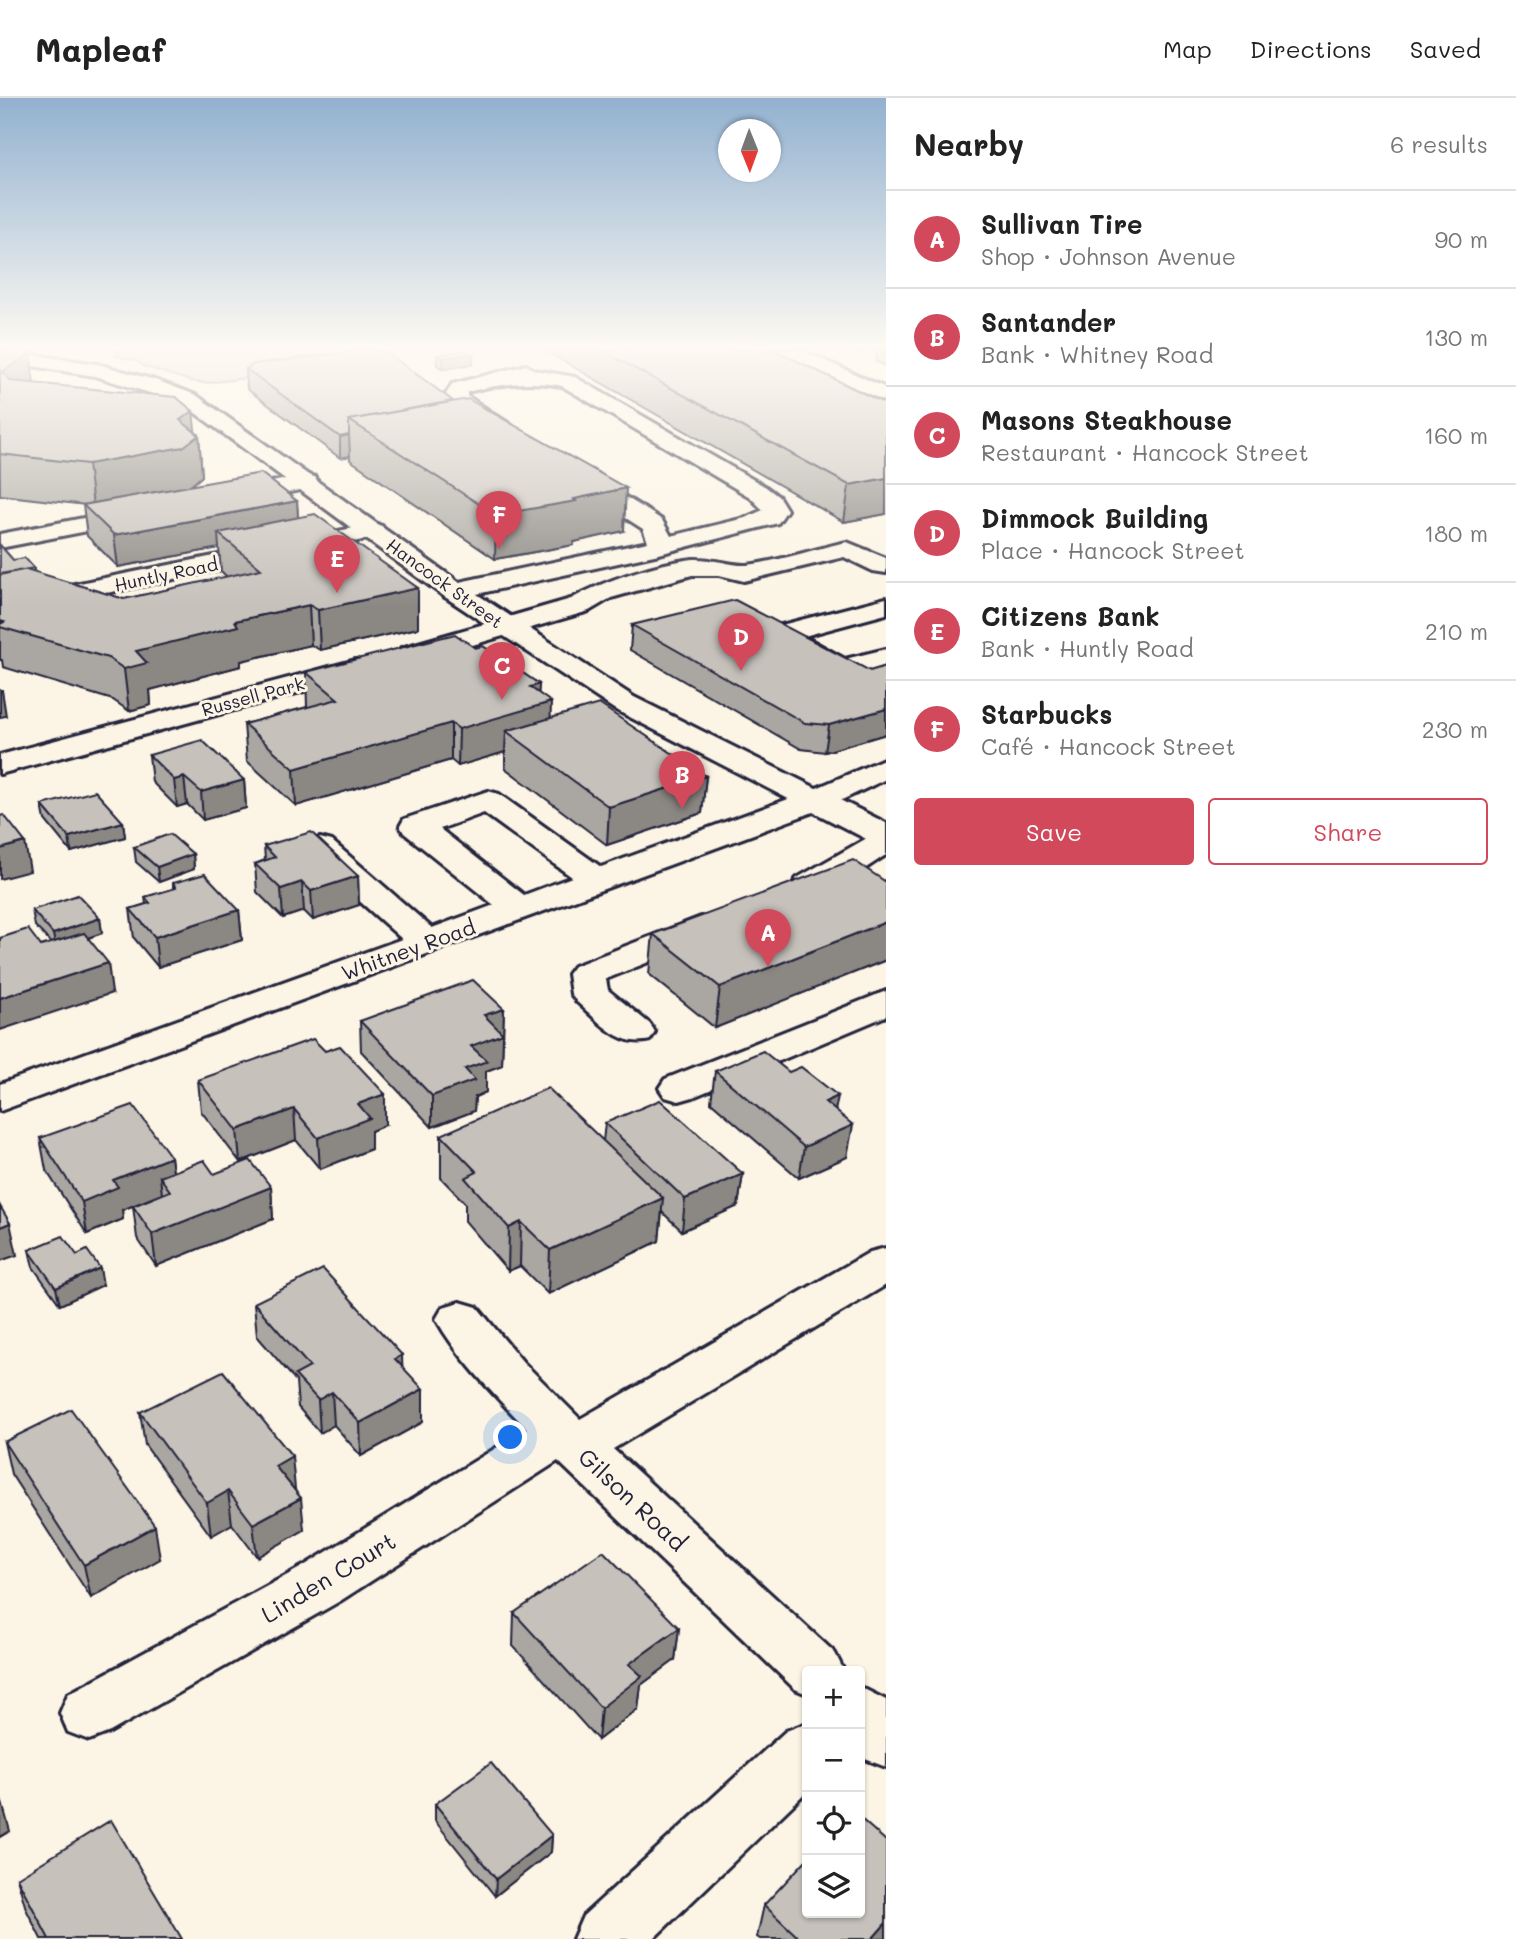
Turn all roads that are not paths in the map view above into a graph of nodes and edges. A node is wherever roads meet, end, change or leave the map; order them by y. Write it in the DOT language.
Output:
graph roads {
  1 [pos="241,436"];
  2 [pos="512,436"];
  3 [pos="662,436"];
  4 [pos="516,439"];
  5 [pos="562,467"];
  6 [pos="307,482"];
  7 [pos="203,502"];
  8 [pos="163,510"];
  9 [pos="373,531"];
  10 [pos="0,541"];
  11 [pos="659,547"];
  12 [pos="882,566"];
  13 [pos="454,591"];
  14 [pos="886,606"];
  15 [pos="0,607"];
  16 [pos="506,627"];
  17 [pos="886,657"];
  18 [pos="0,765"];
  19 [pos="886,767"];
  20 [pos="816,800"];
  21 [pos="886,839"];
  22 [pos="316,845"];
  23 [pos="596,879"];
  24 [pos="781,896"];
  25 [pos="519,908"];
  26 [pos="730,916"];
  27 [pos="427,942"];
  28 [pos="886,1002"];
  29 [pos="636,1032"];
  30 [pos="680,1088"];
  31 [pos="0,1098"];
  32 [pos="886,1264"];
  33 [pos="460,1319"];
  34 [pos="570,1439"];
  35 [pos="810,1666"];
  36 [pos="89,1713"];
  37 [pos="865,1719"];
  38 [pos="886,1739"];
  39 [pos="802,1756"];
  40 [pos="606,1939"];
  1 -- 6 [label="street, Hancock Street"];
  2 -- 4 [label="street"];
  3 -- 11 [label="street"];
  5 -- 11 [label="street"];
  6 -- 7 [label="street"];
  6 -- 9 [label="street, Hancock Street"];
  8 -- 10 [label="street"];
  9 -- 13 [label="street, Hancock Street"];
  9 -- 15 [label="street, Huntly Road"];
  11 -- 13 [label="street"];
  12 -- 16 [label="street, Russell Park"];
  13 -- 16 [label="street, Hancock Street"];
  14 -- 17 [label="street"];
  16 -- 18 [label="street, Russell Park"];
  16 -- 20 [label="street, Hancock Street"];
  19 -- 20 [label="street, Whitney Road"];
  20 -- 21 [label="street, Hancock Street"];
  20 -- 23 [label="street, Whitney Road"];
  21 -- 24 [label="street"];
  22 -- 27 [label="street"];
  23 -- 25 [label="street, Whitney Road"];
  23 -- 25 [label="street"];
  25 -- 27 [label="street, Whitney Road"];
  26 -- 29 [label="street"];
  27 -- 31 [label="street, Whitney Road"];
  28 -- 30 [label="street"];
  32 -- 34 [label="street, Linden Court"];
  33 -- 34 [label="street, Gilson Road"];
  34 -- 35 [label="street, Gilson Road"];
  34 -- 36 [label="street, Linden Court"];
  37 -- 38 [label="street"];
  39 -- 40 [label="street"];
}
